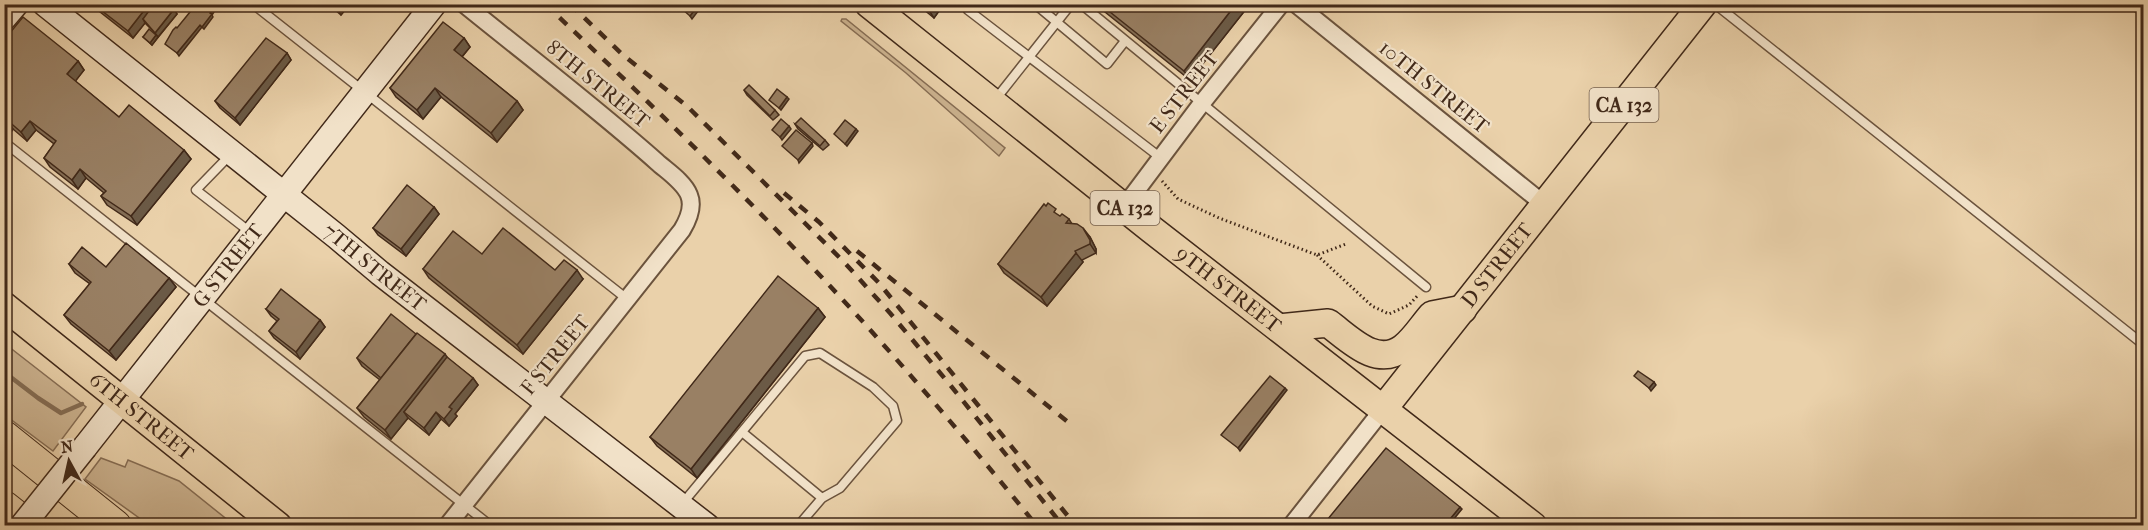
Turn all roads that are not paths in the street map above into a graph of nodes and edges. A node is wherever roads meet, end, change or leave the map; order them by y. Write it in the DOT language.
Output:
graph roads {
  1 [pos="16,4"];
  2 [pos="45,4"];
  3 [pos="253,4"];
  4 [pos="434,4"];
  5 [pos="464,4"];
  6 [pos="869,4"];
  7 [pos="973,4"];
  8 [pos="1035,4"];
  9 [pos="1071,4"];
  10 [pos="1081,4"];
  11 [pos="1281,4"];
  12 [pos="1296,4"];
  13 [pos="1702,4"];
  14 [pos="1715,4"];
  15 [pos="2140,4"];
  16 [pos="2144,8"];
  17 [pos="4,18"];
  18 [pos="1056,23"];
  19 [pos="1125,41"];
  20 [pos="1028,58"];
  21 [pos="365,94"];
  22 [pos="993,103"];
  23 [pos="1202,103"];
  24 [pos="4,142"];
  25 [pos="231,153"];
  26 [pos="1157,164"];
  27 [pos="285,195"];
  28 [pos="1545,205"];
  29 [pos="1124,207"];
  30 [pos="690,208"];
  31 [pos="254,236"];
  32 [pos="1426,287"];
  33 [pos="204,298"];
  34 [pos="627,299"];
  35 [pos="4,306"];
  36 [pos="1462,309"];
  37 [pos="1279,328"];
  38 [pos="2144,345"];
  39 [pos="547,400"];
  40 [pos="121,402"];
  41 [pos="1384,408"];
  42 [pos="742,432"];
  43 [pos="4,437"];
  44 [pos="822,498"];
  45 [pos="464,504"];
  46 [pos="682,505"];
  47 [pos="4,507"];
  48 [pos="22,525"];
  49 [pos="28,525"];
  50 [pos="115,525"];
  51 [pos="278,525"];
  52 [pos="447,525"];
  53 [pos="491,525"];
  54 [pos="708,525"];
  55 [pos="798,525"];
  56 [pos="1291,525"];
  57 [pos="1533,525"];
  1 -- 17 [label="street"];
  2 -- 25 [label="street, 7TH STREET"];
  3 -- 21 [label="lane"];
  4 -- 21 [label="street, G STREET"];
  5 -- 30 [label="street, 8TH STREET"];
  6 -- 22 [label="main road, 9TH STREET / CA 132"];
  7 -- 20 [label="lane"];
  8 -- 18 [label="lane"];
  9 -- 18 [label="lane"];
  10 -- 19 [label="lane"];
  11 -- 23 [label="street, E STREET"];
  12 -- 28 [label="street, 10TH STREET"];
  13 -- 28 [label="main road, D STREET / CA 132"];
  14 -- 38 [label="lane"];
  15 -- 16 [label="street"];
  18 -- 19 [label="lane"];
  18 -- 20 [label="lane"];
  19 -- 23 [label="lane"];
  20 -- 22 [label="lane"];
  20 -- 26 [label="lane"];
  21 -- 27 [label="street, G STREET"];
  21 -- 34 [label="lane"];
  22 -- 29 [label="main road, 9TH STREET / CA 132"];
  23 -- 26 [label="street, E STREET"];
  23 -- 32 [label="lane"];
  24 -- 33 [label="lane"];
  25 -- 27 [label="street, 7TH STREET"];
  25 -- 31 [label="lane"];
  26 -- 29 [label="street, E STREET"];
  27 -- 31 [label="street, G STREET"];
  27 -- 39 [label="street, 7TH STREET"];
  28 -- 36 [label="main road, D STREET / CA 132"];
  29 -- 37 [label="main road, 9TH STREET / CA 132"];
  30 -- 34 [label="street, F STREET"];
  31 -- 33 [label="street, G STREET"];
  33 -- 40 [label="street, G STREET"];
  33 -- 45 [label="lane"];
  34 -- 39 [label="street, F STREET"];
  35 -- 40 [label="main road, 6TH STREET"];
  36 -- 37 [label="main road"];
  36 -- 41 [label="main road, D STREET / CA 132"];
  37 -- 41 [label="main road, 9TH STREET / CA 132"];
  39 -- 45 [label="street, F STREET"];
  39 -- 46 [label="street, 7TH STREET"];
  40 -- 48 [label="street, G STREET, bridge"];
  40 -- 51 [label="main road, 6TH STREET"];
  41 -- 56 [label="street, D STREET"];
  41 -- 57 [label="main road, 9TH STREET"];
  42 -- 44 [label="lane"];
  42 -- 44 [label="lane"];
  42 -- 46 [label="lane"];
  43 -- 50 [label="highway"];
  44 -- 55 [label="lane"];
  45 -- 52 [label="street, F STREET"];
  45 -- 53 [label="lane"];
  46 -- 54 [label="street, 7TH STREET"];
  47 -- 49 [label="highway"];
}
